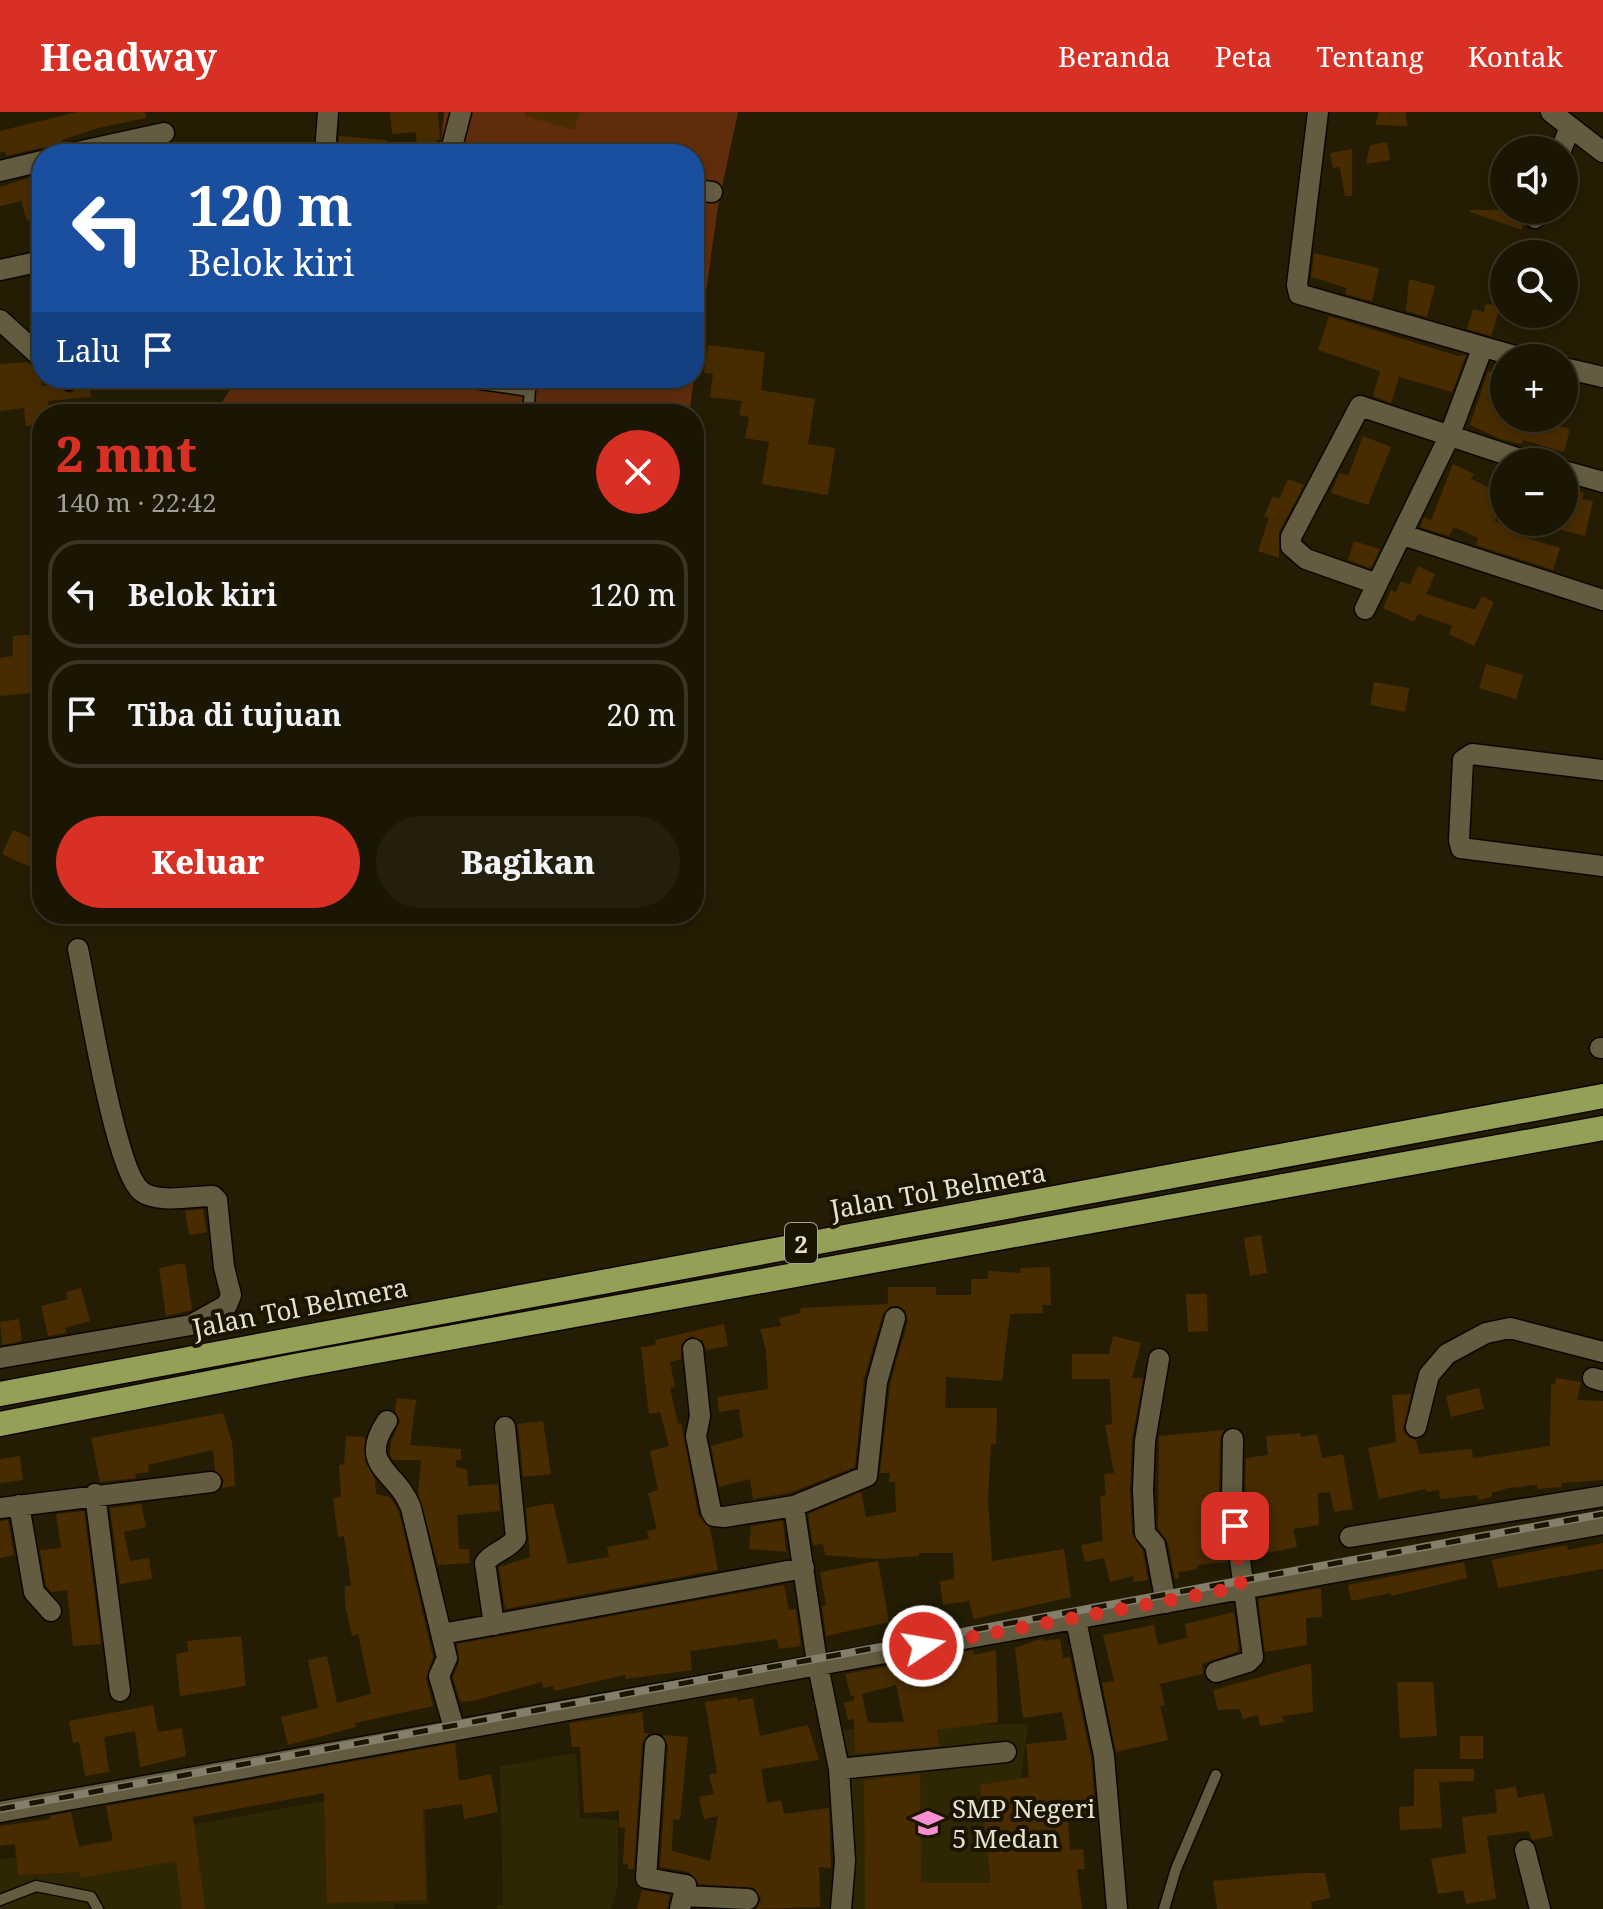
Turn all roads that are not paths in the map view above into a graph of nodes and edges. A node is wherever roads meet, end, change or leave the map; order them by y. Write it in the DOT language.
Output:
graph roads {
  1 [pos="328,112"];
  2 [pos="461,112"];
  3 [pos="1318,112"];
  4 [pos="1551,112"];
  5 [pos="1570,127"];
  6 [pos="164,133"];
  7 [pos="1566,136"];
  8 [pos="136,144"];
  9 [pos="326,144"];
  10 [pos="453,144"];
  11 [pos="1603,152"];
  12 [pos="32,163"];
  13 [pos="0,171"];
  14 [pos="32,263"];
  15 [pos="0,270"];
  16 [pos="0,320"];
  17 [pos="32,349"];
  18 [pos="1482,349"];
  19 [pos="1490,351"];
  20 [pos="1578,371"];
  21 [pos="1603,377"];
  22 [pos="508,388"];
  23 [pos="529,388"];
  24 [pos="529,391"];
  25 [pos="528,404"];
  26 [pos="1449,437"];
  27 [pos="1490,450"];
  28 [pos="1578,475"];
  29 [pos="1603,482"];
  30 [pos="1403,535"];
  31 [pos="1377,584"];
  32 [pos="1603,600"];
  33 [pos="1365,609"];
  34 [pos="1603,770"];
  35 [pos="1603,866"];
  36 [pos="78,949"];
  37 [pos="1603,1096"];
  38 [pos="1603,1128"];
  39 [pos="895,1318"];
  40 [pos="693,1349"];
  41 [pos="1603,1352"];
  42 [pos="0,1358"];
  43 [pos="1159,1359"];
  44 [pos="0,1394"];
  45 [pos="387,1421"];
  46 [pos="0,1424"];
  47 [pos="505,1427"];
  48 [pos="1416,1427"];
  49 [pos="1233,1439"];
  50 [pos="211,1482"];
  51 [pos="95,1494"];
  52 [pos="1603,1496"];
  53 [pos="794,1506"];
  54 [pos="10,1507"];
  55 [pos="1603,1524"];
  56 [pos="1350,1537"];
  57 [pos="804,1568"];
  58 [pos="1241,1587"];
  59 [pos="1166,1603"];
  60 [pos="51,1611"];
  61 [pos="1076,1620"];
  62 [pos="494,1625"];
  63 [pos="442,1634"];
  64 [pos="818,1666"];
  65 [pos="1216,1672"];
  66 [pos="120,1691"];
  67 [pos="454,1728"];
  68 [pos="655,1745"];
  69 [pos="1006,1752"];
  70 [pos="839,1769"];
  71 [pos="1216,1775"];
  72 [pos="0,1812"];
  73 [pos="1525,1850"];
  74 [pos="748,1899"];
  75 [pos="0,1900"];
  76 [pos="682,1902"];
  77 [pos="98,1909"];
  78 [pos="841,1909"];
  79 [pos="1117,1909"];
  80 [pos="1164,1909"];
  81 [pos="1540,1909"];
  1 -- 9 [label="street"];
  2 -- 10 [label="street"];
  3 -- 18 [label="street"];
  4 -- 5 [label="street"];
  5 -- 7 [label="street"];
  5 -- 11 [label="street"];
  6 -- 8 [label="street"];
  12 -- 13 [label="street"];
  14 -- 15 [label="street"];
  16 -- 17 [label="street"];
  18 -- 19 [label="street"];
  18 -- 26 [label="street"];
  20 -- 21 [label="street"];
  22 -- 24 [label="lane"];
  23 -- 24 [label="lane"];
  24 -- 25 [label="lane"];
  26 -- 27 [label="street"];
  26 -- 30 [label="street"];
  26 -- 31 [label="street"];
  28 -- 29 [label="street"];
  30 -- 31 [label="street"];
  30 -- 32 [label="street"];
  31 -- 33 [label="street"];
  34 -- 35 [label="street"];
  36 -- 42 [label="street"];
  37 -- 44 [label="highway, Jalan Tol Belmera / 2"];
  38 -- 46 [label="highway, 2"];
  39 -- 53 [label="street"];
  40 -- 53 [label="street"];
  41 -- 48 [label="street"];
  43 -- 59 [label="street"];
  45 -- 63 [label="street"];
  47 -- 62 [label="street"];
  49 -- 58 [label="street"];
  50 -- 51 [label="street"];
  51 -- 54 [label="street"];
  51 -- 66 [label="street"];
  52 -- 56 [label="street"];
  53 -- 57 [label="street"];
  54 -- 60 [label="street"];
  55 -- 58 [label="street"];
  57 -- 62 [label="street"];
  57 -- 64 [label="street"];
  58 -- 59 [label="street"];
  58 -- 65 [label="street"];
  59 -- 61 [label="street"];
  61 -- 64 [label="street"];
  61 -- 79 [label="street"];
  62 -- 63 [label="street"];
  63 -- 67 [label="street"];
  64 -- 67 [label="street"];
  64 -- 70 [label="street"];
  67 -- 72 [label="street"];
  68 -- 76 [label="street"];
  69 -- 70 [label="street"];
  70 -- 78 [label="street"];
  71 -- 80 [label="lane"];
  73 -- 81 [label="street"];
  74 -- 76 [label="street"];
  75 -- 77 [label="lane"];
}
